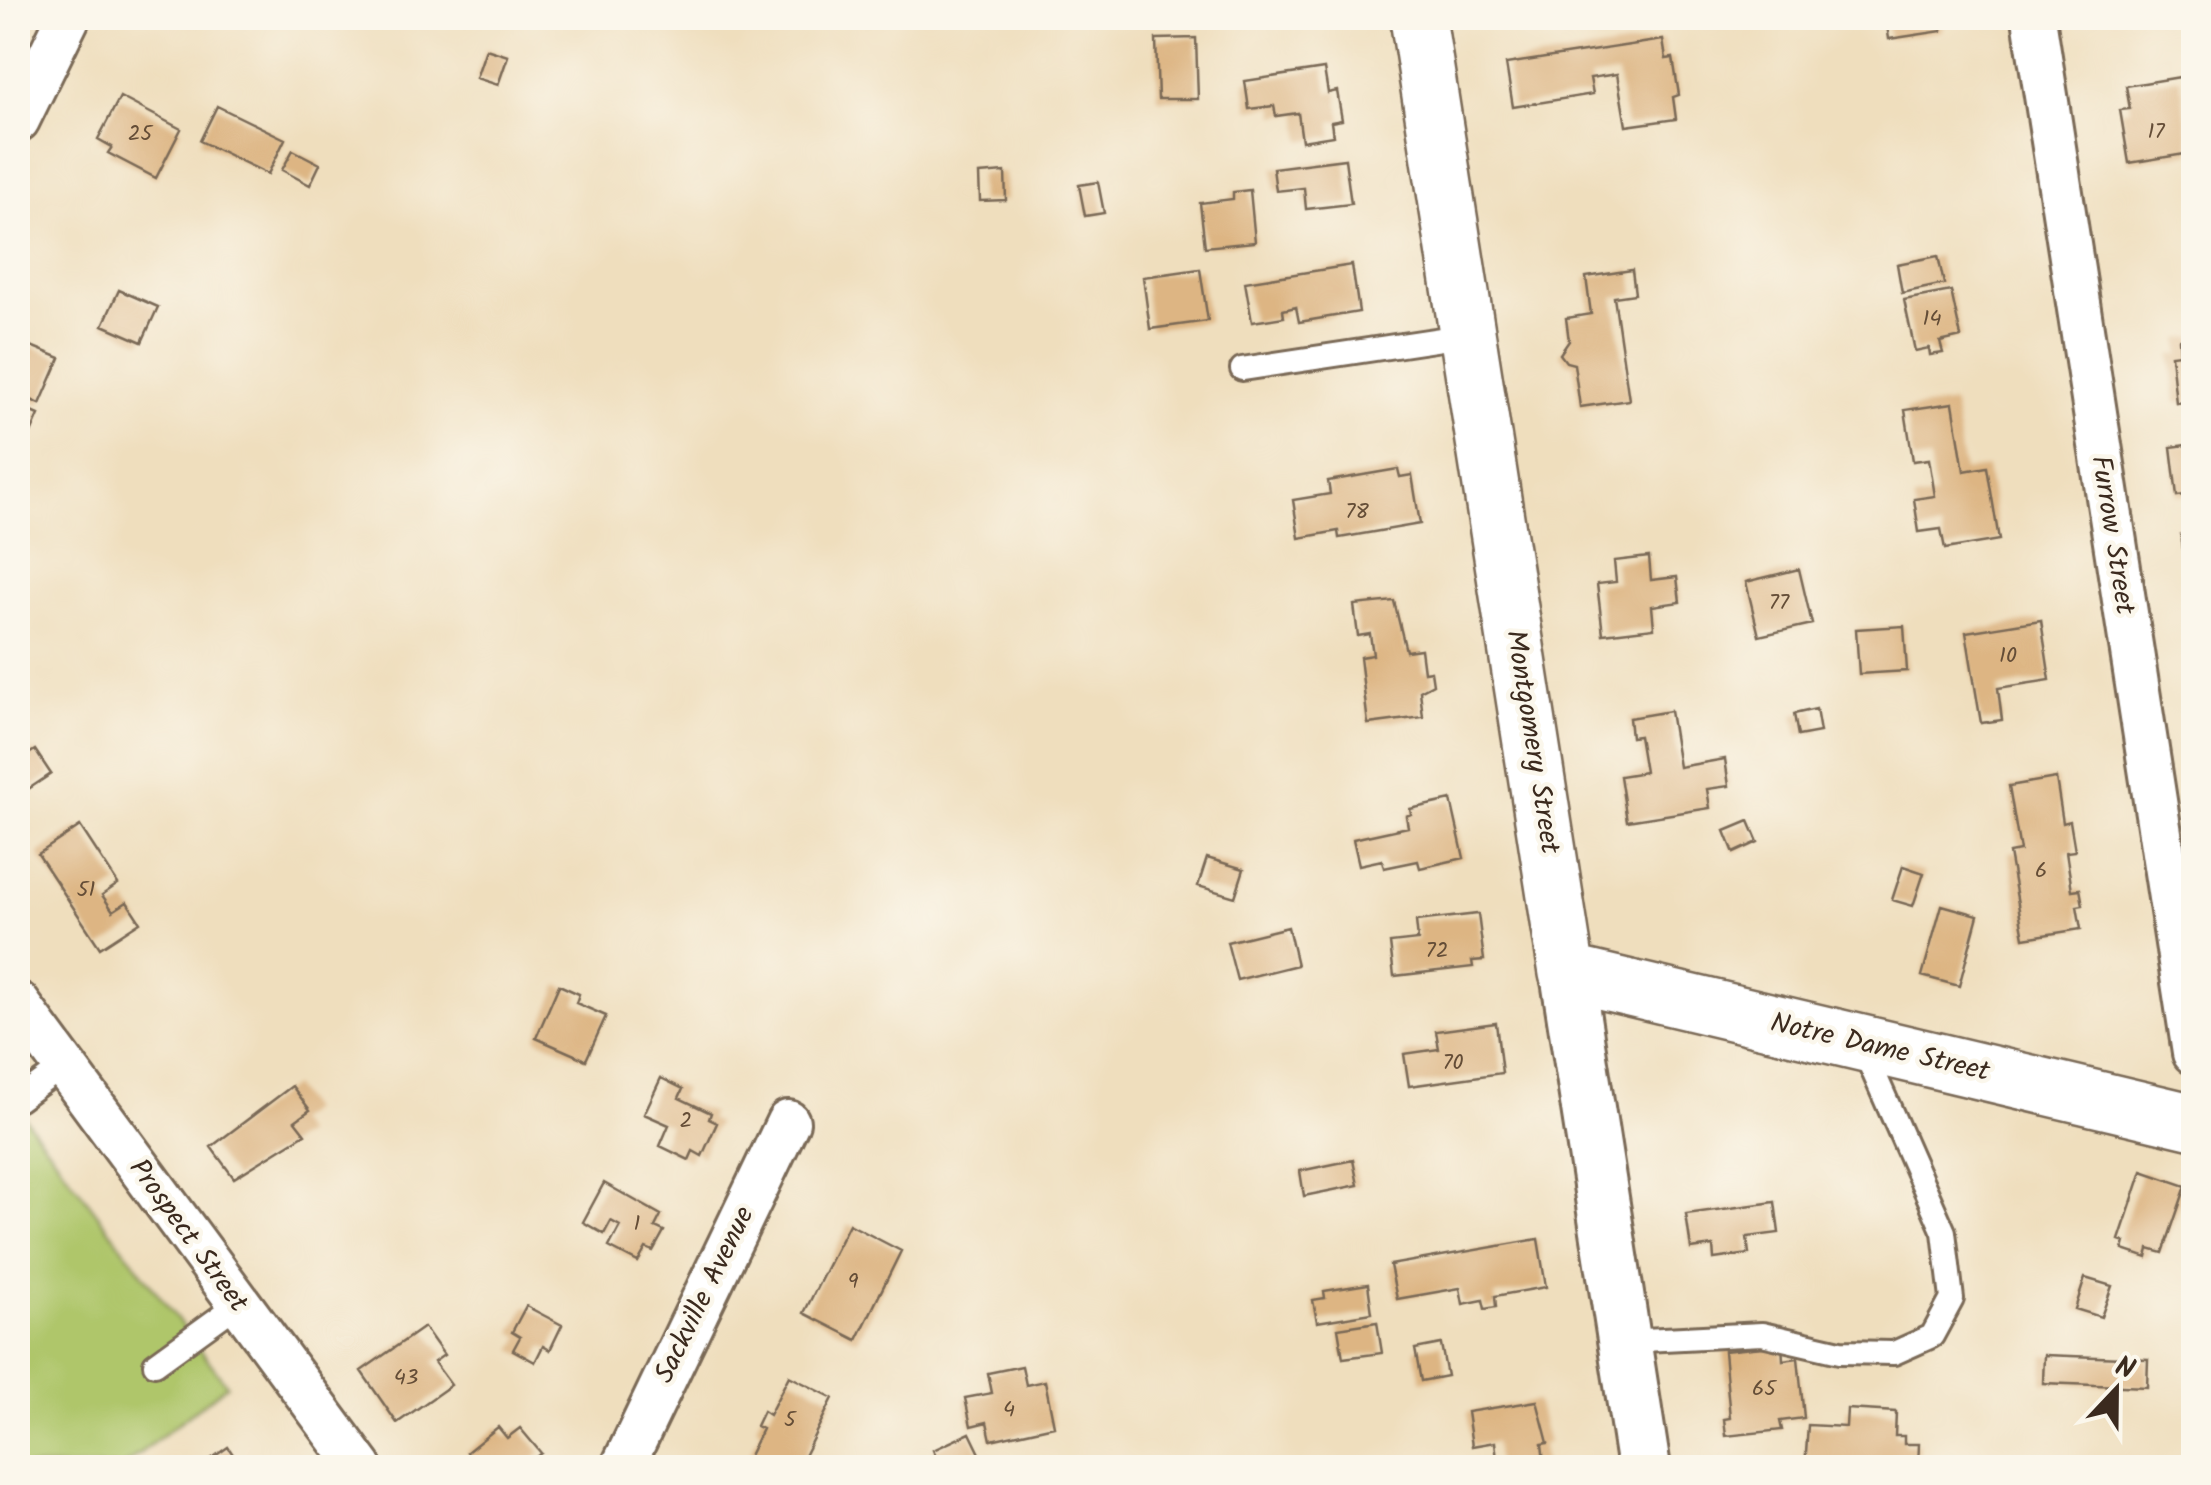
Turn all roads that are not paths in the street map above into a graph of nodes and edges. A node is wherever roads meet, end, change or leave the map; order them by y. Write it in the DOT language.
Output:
graph roads {
  1 [pos="68,18"];
  2 [pos="1418,18"];
  3 [pos="2034,18"];
  4 [pos="18,120"];
  5 [pos="1468,335"];
  6 [pos="1242,369"];
  7 [pos="1567,972"];
  8 [pos="18,1003"];
  9 [pos="1861,1044"];
  10 [pos="2194,1053"];
  11 [pos="64,1066"];
  12 [pos="18,1100"];
  13 [pos="788,1122"];
  14 [pos="2194,1122"];
  15 [pos="238,1304"];
  16 [pos="1624,1341"];
  17 [pos="155,1364"];
  18 [pos="361,1468"];
  19 [pos="622,1468"];
  20 [pos="1644,1468"];
  1 -- 4 [label="street"];
  2 -- 5 [label="main road, Montgomery Street"];
  3 -- 10 [label="street, Furrow Street"];
  5 -- 6 [label="lane"];
  5 -- 7 [label="main road, Montgomery Street"];
  7 -- 9 [label="main road, Notre Dame Street"];
  7 -- 16 [label="street, Montgomery Street"];
  8 -- 11 [label="street, Prospect Street"];
  9 -- 14 [label="main road, Notre Dame Street"];
  9 -- 16 [label="lane"];
  11 -- 12 [label="lane"];
  11 -- 15 [label="street, Prospect Street"];
  13 -- 19 [label="street, Sackville Avenue"];
  15 -- 17 [label="lane"];
  15 -- 18 [label="street, Prospect Street"];
  16 -- 20 [label="street, Montgomery Street"];
}
